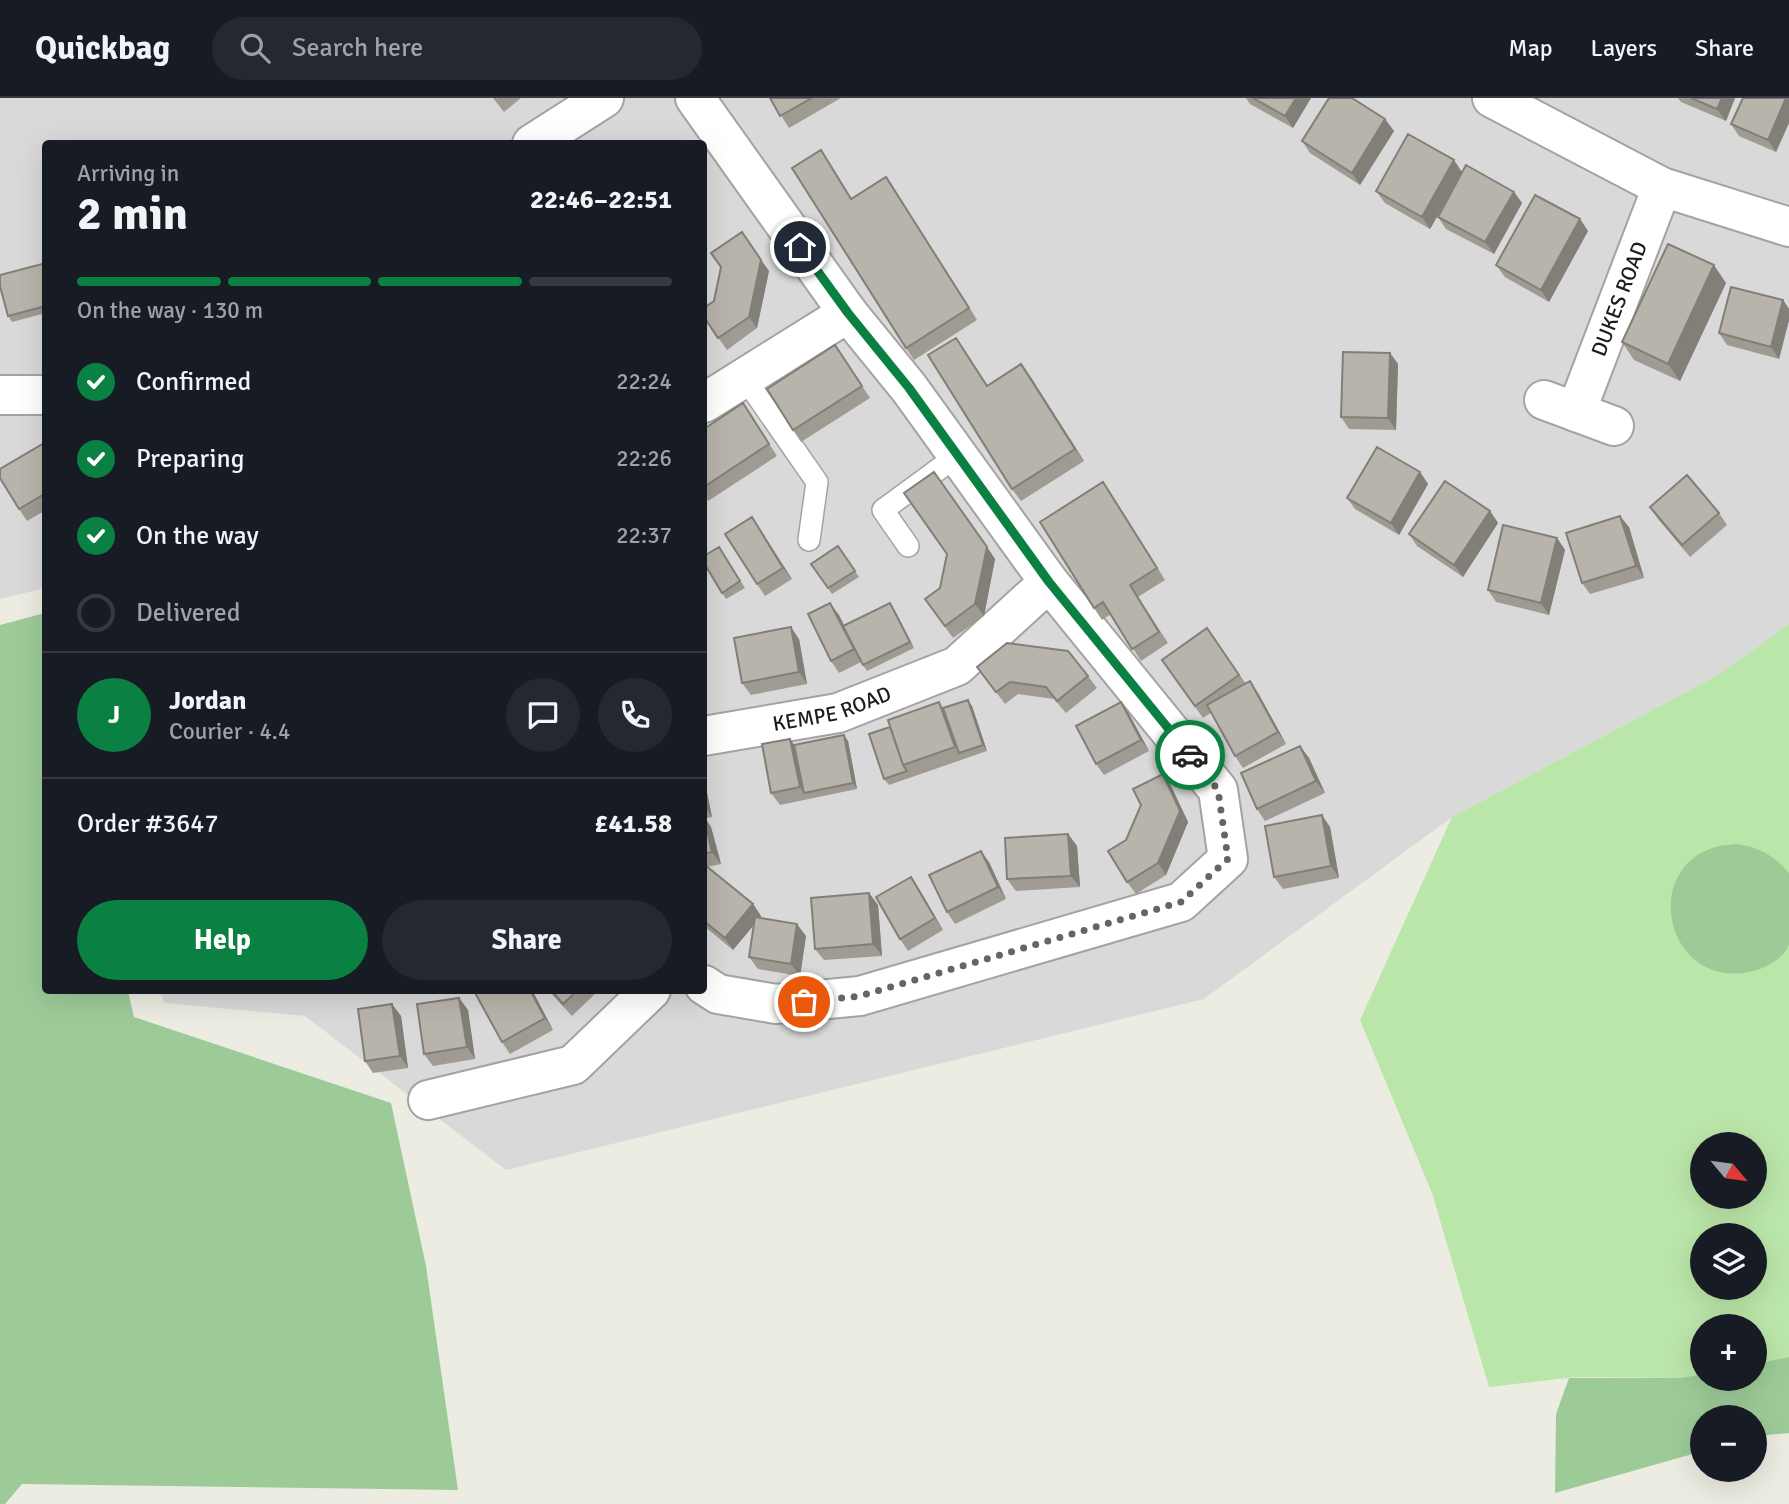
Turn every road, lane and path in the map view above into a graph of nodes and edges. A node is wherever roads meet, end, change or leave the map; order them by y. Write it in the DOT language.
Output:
graph roads {
  1 [pos="604,98"];
  2 [pos="695,98"];
  3 [pos="1492,98"];
  4 [pos="538,140"];
  5 [pos="1662,187"];
  6 [pos="1789,227"];
  7 [pos="848,313"];
  8 [pos="744,377"];
  9 [pos="0,395"];
  10 [pos="42,395"];
  11 [pos="707,400"];
  12 [pos="1614,426"];
  13 [pos="958,455"];
  14 [pos="810,540"];
  15 [pos="908,546"];
  16 [pos="1049,582"];
  17 [pos="707,735"];
  18 [pos="707,987"];
  19 [pos="647,994"];
  20 [pos="428,1100"];
  1 -- 4 [label="street"];
  2 -- 7 [label="street"];
  3 -- 5 [label="street"];
  5 -- 6 [label="street"];
  5 -- 12 [label="street, DUKES ROAD"];
  7 -- 8 [label="street"];
  7 -- 13 [label="street"];
  8 -- 11 [label="street"];
  8 -- 14 [label="lane"];
  9 -- 10 [label="street"];
  13 -- 15 [label="lane"];
  13 -- 16 [label="street"];
  16 -- 17 [label="street, KEMPE ROAD"];
  16 -- 18 [label="street"];
  19 -- 20 [label="street"];
}
